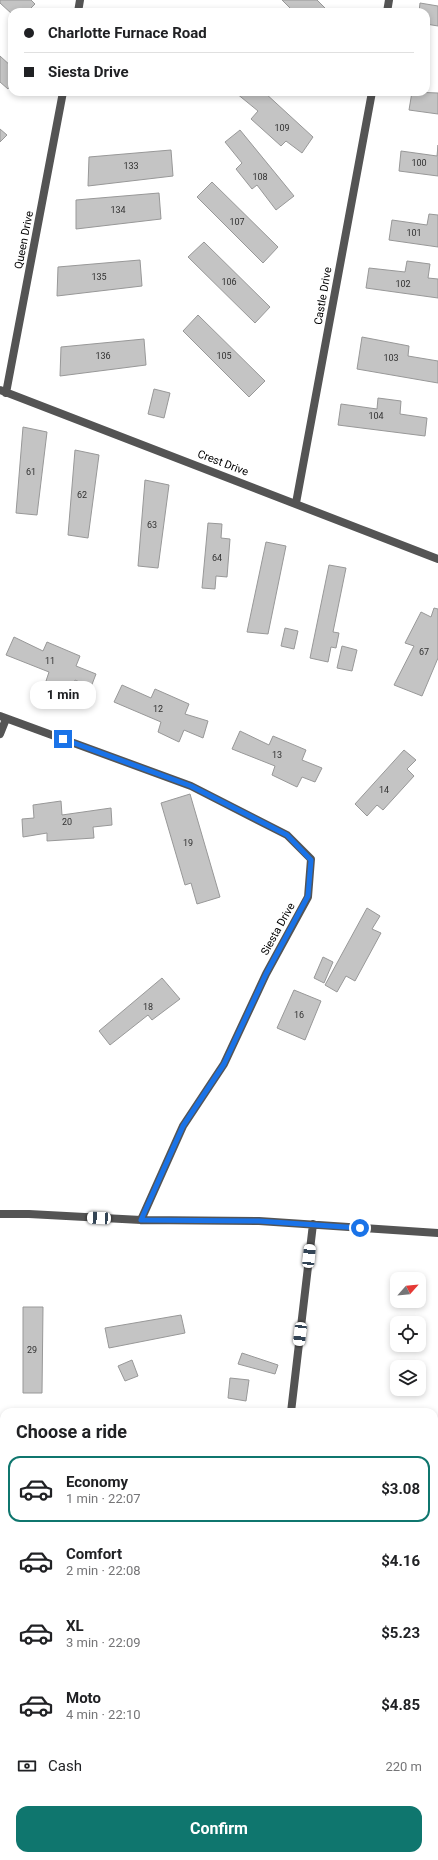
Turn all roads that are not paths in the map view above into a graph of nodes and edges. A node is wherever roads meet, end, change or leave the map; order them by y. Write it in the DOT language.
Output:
graph roads {
  1 [pos="62,96"];
  2 [pos="371,96"];
  3 [pos="3,391"];
  4 [pos="296,503"];
  5 [pos="438,559"];
  6 [pos="3,718"];
  7 [pos="0,734"];
  8 [pos="0,1214"];
  9 [pos="141,1220"];
  10 [pos="312,1224"];
  11 [pos="438,1233"];
  12 [pos="291,1408"];
  1 -- 3 [label="street, Queen Drive"];
  2 -- 4 [label="street, Castle Drive"];
  3 -- 4 [label="street, Crest Drive"];
  4 -- 5 [label="street, Crest Drive"];
  6 -- 7 [label="street, Siesta Drive"];
  6 -- 9 [label="street, Siesta Drive"];
  8 -- 9 [label="street"];
  9 -- 10 [label="street"];
  10 -- 11 [label="street"];
  10 -- 12 [label="street"];
}
